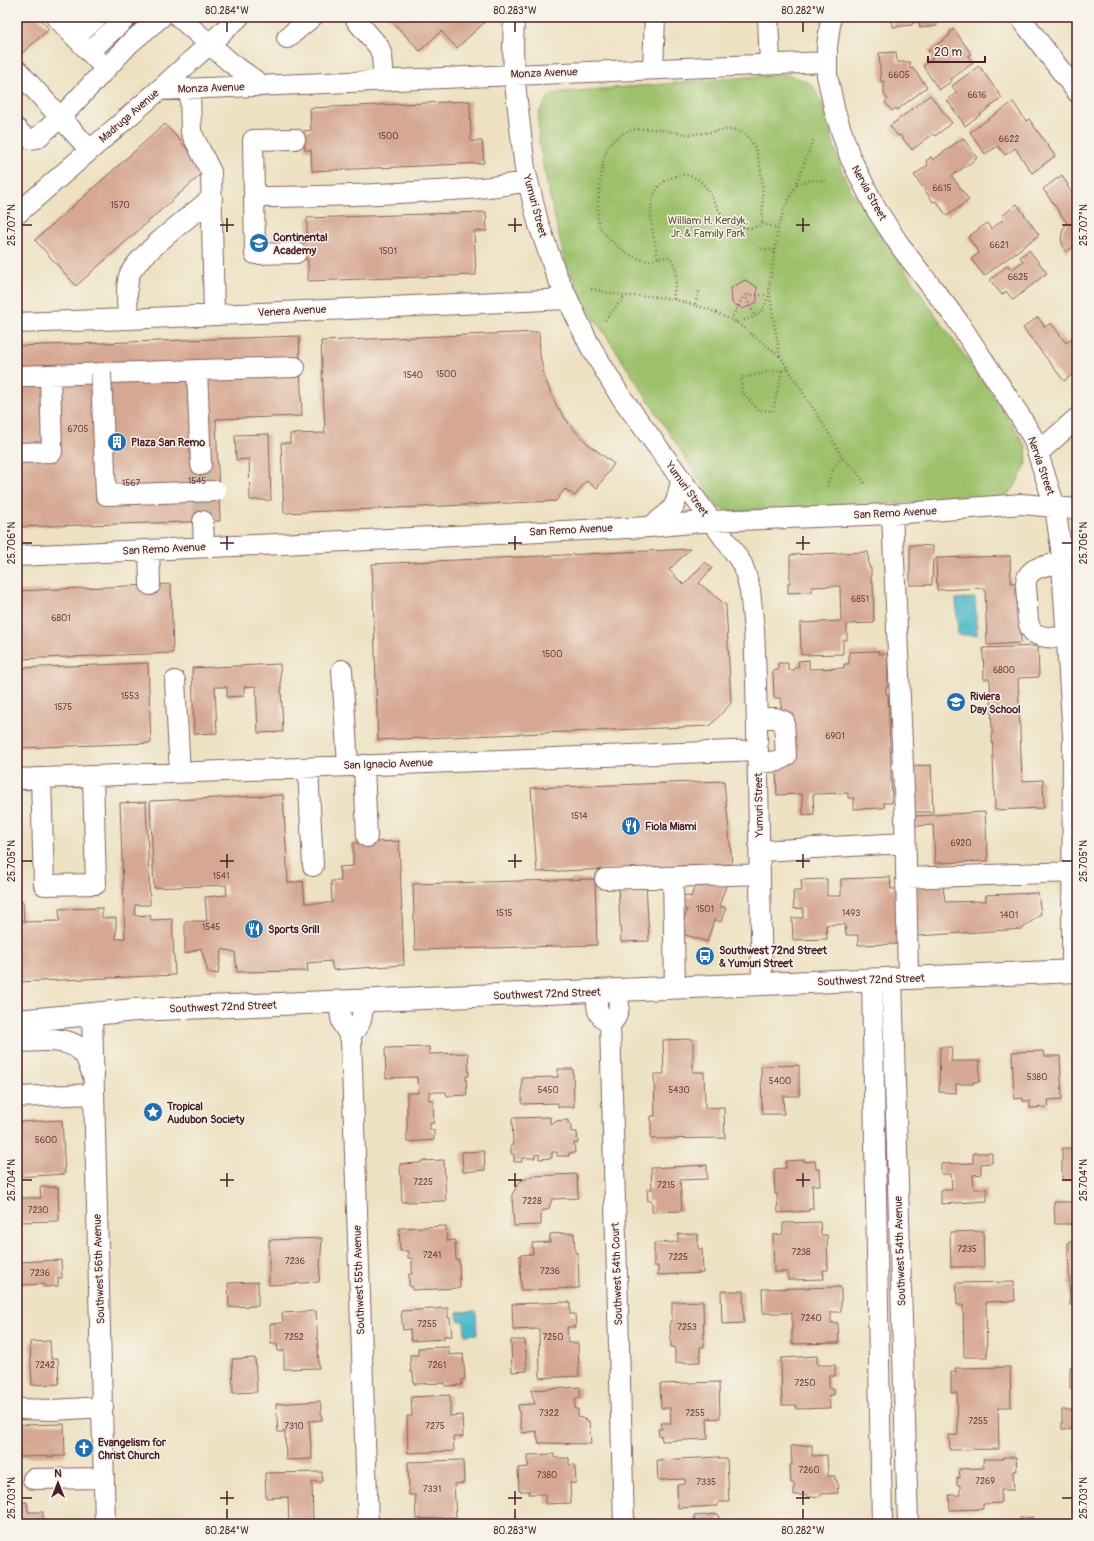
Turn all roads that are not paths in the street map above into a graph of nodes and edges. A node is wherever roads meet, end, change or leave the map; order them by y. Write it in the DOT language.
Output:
graph roads {
  1 [pos="56,17"];
  2 [pos="97,17"];
  3 [pos="161,17"];
  4 [pos="179,17"];
  5 [pos="239,17"];
  6 [pos="312,17"];
  7 [pos="514,17"];
  8 [pos="656,17"];
  9 [pos="768,17"];
  10 [pos="831,17"];
  11 [pos="1020,17"];
  12 [pos="119,18"];
  13 [pos="356,20"];
  14 [pos="287,38"];
  15 [pos="210,43"];
  16 [pos="82,44"];
  17 [pos="826,62"];
  18 [pos="770,64"];
  19 [pos="106,69"];
  20 [pos="653,69"];
  21 [pos="17,70"];
  22 [pos="514,75"];
  23 [pos="384,80"];
  24 [pos="263,86"];
  25 [pos="190,89"];
  26 [pos="158,90"];
  27 [pos="1077,92"];
  28 [pos="61,117"];
  29 [pos="17,129"];
  30 [pos="295,138"];
  31 [pos="90,150"];
  32 [pos="527,181"];
  33 [pos="254,197"];
  34 [pos="212,198"];
  35 [pos="17,214"];
  36 [pos="296,253"];
  37 [pos="567,298"];
  38 [pos="214,315"];
  39 [pos="128,319"];
  40 [pos="17,323"];
  41 [pos="294,367"];
  42 [pos="197,370"];
  43 [pos="102,373"];
  44 [pos="50,375"];
  45 [pos="17,376"];
  46 [pos="1077,418"];
  47 [pos="17,453"];
  48 [pos="1038,453"];
  49 [pos="201,464"];
  50 [pos="681,479"];
  51 [pos="216,491"];
  52 [pos="1055,506"];
  53 [pos="1077,509"];
  54 [pos="892,514"];
  55 [pos="203,521"];
  56 [pos="711,522"];
  57 [pos="650,527"];
  58 [pos="204,547"];
  59 [pos="149,550"];
  60 [pos="17,556"];
  61 [pos="1062,564"];
  62 [pos="150,585"];
  63 [pos="1066,638"];
  64 [pos="342,670"];
  65 [pos="175,680"];
  66 [pos="758,718"];
  67 [pos="1075,736"];
  68 [pos="758,757"];
  69 [pos="356,766"];
  70 [pos="308,768"];
  71 [pos="180,773"];
  72 [pos="93,777"];
  73 [pos="41,778"];
  74 [pos="17,780"];
  75 [pos="367,837"];
  76 [pos="905,843"];
  77 [pos="760,851"];
  78 [pos="313,866"];
  79 [pos="1072,872"];
  80 [pos="760,874"];
  81 [pos="674,877"];
  82 [pos="906,878"];
  83 [pos="605,879"];
  84 [pos="1075,971"];
  85 [pos="891,979"];
  86 [pos="762,984"];
  87 [pos="676,988"];
  88 [pos="618,991"];
  89 [pos="596,992"];
  90 [pos="362,1001"];
  91 [pos="340,1002"];
  92 [pos="92,1014"];
  93 [pos="17,1021"];
  94 [pos="610,1024"];
  95 [pos="350,1035"];
  96 [pos="17,1041"];
  97 [pos="93,1084"];
  98 [pos="17,1097"];
  99 [pos="103,1407"];
  100 [pos="17,1409"];
  101 [pos="104,1478"];
  102 [pos="34,1479"];
  103 [pos="105,1524"];
  104 [pos="368,1524"];
  105 [pos="624,1524"];
  106 [pos="882,1524"];
  107 [pos="908,1524"];
  1 -- 16 [label="street"];
  2 -- 16 [label="street"];
  3 -- 19 [label="street"];
  4 -- 15 [label="street, Monza Avenue"];
  5 -- 15 [label="street, Madruga Avenue"];
  6 -- 14 [label="street"];
  7 -- 22 [label="street, Yumuri Street"];
  8 -- 20 [label="street"];
  9 -- 18 [label="street"];
  10 -- 17 [label="street, Nervia Street"];
  11 -- 27 [label="street"];
  12 -- 16 [label="street"];
  13 -- 23 [label="street"];
  15 -- 24 [label="street, Monza Avenue"];
  15 -- 26 [label="street, Madruga Avenue"];
  16 -- 19 [label="street"];
  17 -- 18 [label="street, Monza Avenue"];
  17 -- 48 [label="street, Nervia Street"];
  18 -- 20 [label="street, Monza Avenue"];
  19 -- 28 [label="street"];
  20 -- 22 [label="street, Monza Avenue"];
  21 -- 28 [label="street"];
  22 -- 23 [label="street, Monza Avenue"];
  22 -- 32 [label="street, Yumuri Street"];
  23 -- 24 [label="street, Monza Avenue"];
  24 -- 25 [label="street, Monza Avenue"];
  25 -- 26 [label="street, Monza Avenue"];
  25 -- 34 [label="street"];
  26 -- 31 [label="street, Madruga Avenue"];
  28 -- 29 [label="street"];
  28 -- 31 [label="street"];
  30 -- 33 [label="street"];
  31 -- 35 [label="street, Madruga Avenue"];
  32 -- 33 [label="street"];
  32 -- 37 [label="street, Yumuri Street"];
  33 -- 36 [label="street"];
  34 -- 38 [label="street"];
  34 -- 39 [label="street"];
  37 -- 38 [label="street, Venera Avenue"];
  37 -- 50 [label="street, Yumuri Street"];
  38 -- 39 [label="street, Venera Avenue"];
  39 -- 40 [label="street, Venera Avenue"];
  41 -- 42 [label="street"];
  42 -- 43 [label="street"];
  42 -- 49 [label="street"];
  43 -- 44 [label="street"];
  43 -- 51 [label="street, bridge"];
  44 -- 45 [label="street"];
  44 -- 47 [label="street"];
  46 -- 48 [label="street"];
  48 -- 52 [label="street, Nervia Street"];
  50 -- 56 [label="street, Yumuri Street"];
  50 -- 57 [label="street"];
  52 -- 53 [label="street, San Remo Avenue"];
  52 -- 54 [label="street, San Remo Avenue"];
  52 -- 61 [label="street, Nervia Street"];
  54 -- 56 [label="street, San Remo Avenue"];
  54 -- 76 [label="street"];
  55 -- 58 [label="street"];
  56 -- 57 [label="street, San Remo Avenue"];
  56 -- 66 [label="street, Yumuri Street"];
  57 -- 58 [label="street, San Remo Avenue"];
  58 -- 59 [label="street, San Remo Avenue"];
  59 -- 60 [label="street, San Remo Avenue"];
  59 -- 62 [label="street"];
  61 -- 63 [label="street, Nervia Street"];
  61 -- 63 [label="street"];
  63 -- 67 [label="street, Nervia Street"];
  64 -- 69 [label="street"];
  65 -- 71 [label="street"];
  66 -- 68 [label="street, Yumuri Street"];
  66 -- 68 [label="street, San Ignacio Avenue"];
  67 -- 79 [label="street, Nervia Street"];
  68 -- 69 [label="street, San Ignacio Avenue"];
  68 -- 77 [label="street, Yumuri Street"];
  69 -- 70 [label="street, San Ignacio Avenue"];
  69 -- 75 [label="street"];
  70 -- 71 [label="street, San Ignacio Avenue"];
  70 -- 78 [label="street"];
  71 -- 72 [label="street, San Ignacio Avenue"];
  72 -- 73 [label="street, San Ignacio Avenue"];
  72 -- 73 [label="street"];
  73 -- 74 [label="street, San Ignacio Avenue"];
  76 -- 77 [label="street"];
  76 -- 82 [label="street"];
  77 -- 80 [label="street, Yumuri Street"];
  79 -- 82 [label="street"];
  79 -- 84 [label="street, Nervia Street"];
  80 -- 81 [label="street"];
  80 -- 86 [label="street, Yumuri Street"];
  81 -- 83 [label="street"];
  81 -- 87 [label="street"];
  82 -- 85 [label="street"];
  84 -- 85 [label="main road, Southwest 72nd Street"];
  85 -- 86 [label="main road, Southwest 72nd Street"];
  85 -- 106 [label="street, Southwest 54th Avenue"];
  85 -- 107 [label="street, Southwest 54th Avenue"];
  86 -- 87 [label="main road, Southwest 72nd Street"];
  87 -- 88 [label="main road, Southwest 72nd Street"];
  88 -- 89 [label="main road, Southwest 72nd Street"];
  88 -- 94 [label="street, Southwest 54th Court"];
  89 -- 90 [label="main road, Southwest 72nd Street"];
  89 -- 94 [label="street"];
  90 -- 91 [label="main road, Southwest 72nd Street"];
  90 -- 95 [label="street"];
  91 -- 92 [label="main road, Southwest 72nd Street"];
  91 -- 95 [label="street, Southwest 55th Avenue"];
  92 -- 93 [label="main road, Southwest 72nd Street"];
  92 -- 97 [label="street, Southwest 56th Avenue"];
  94 -- 105 [label="street, Southwest 54th Court"];
  95 -- 104 [label="street, Southwest 55th Avenue"];
  96 -- 97 [label="main road"];
  97 -- 98 [label="street"];
  97 -- 99 [label="street, Southwest 56th Avenue"];
  99 -- 100 [label="street"];
  99 -- 101 [label="street, Southwest 56th Avenue"];
  101 -- 102 [label="street"];
  101 -- 103 [label="street, Southwest 56th Avenue"];
}
